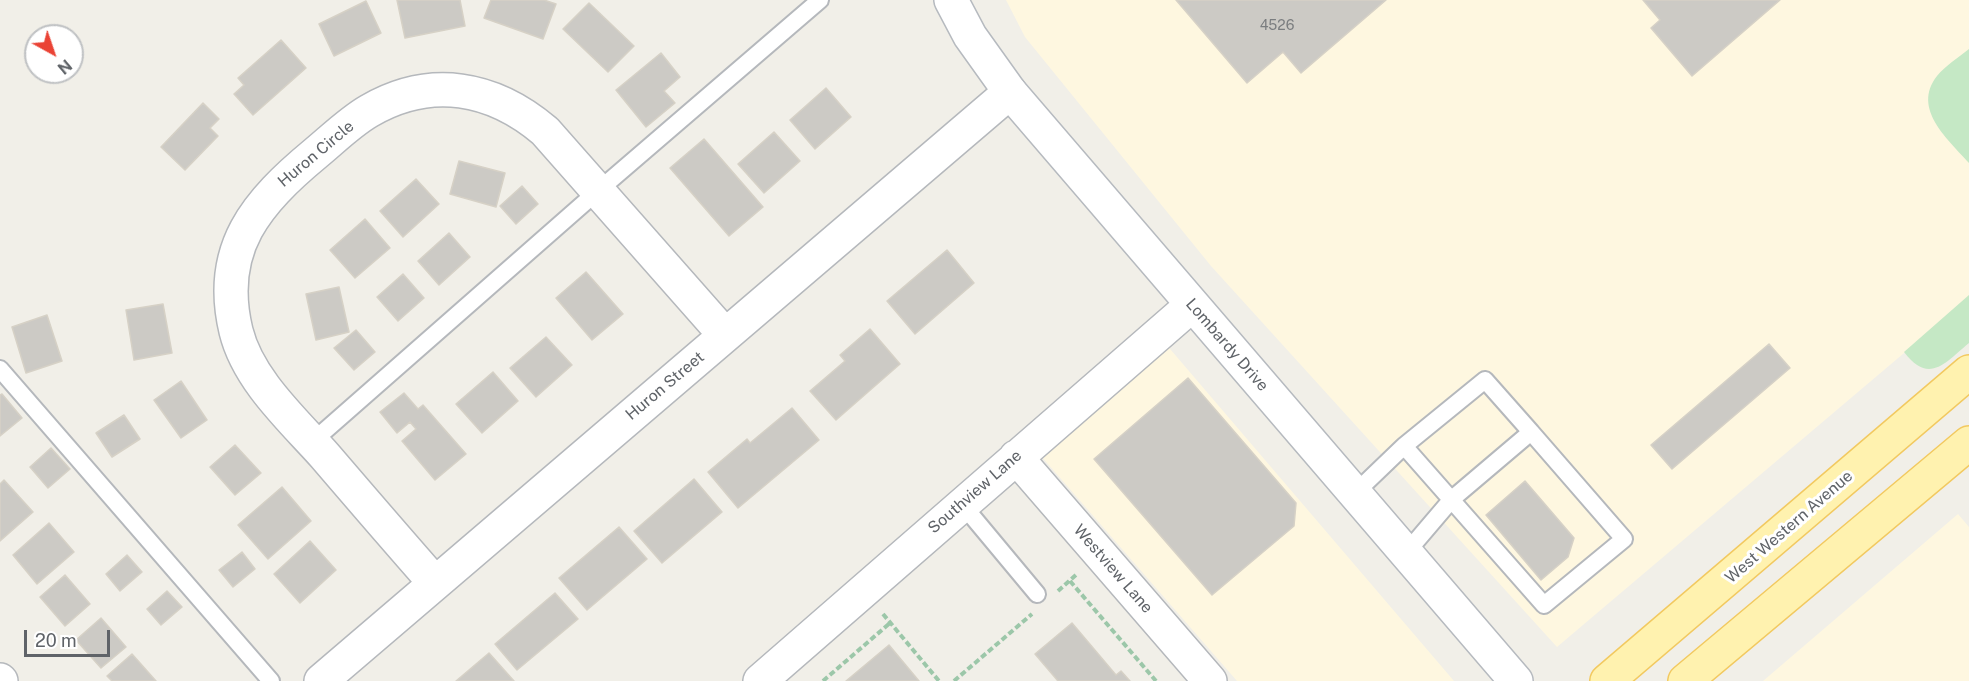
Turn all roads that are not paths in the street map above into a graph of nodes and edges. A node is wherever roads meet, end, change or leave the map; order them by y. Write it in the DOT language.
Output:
graph roads {
  1 [pos="820,0"];
  2 [pos="951,0"];
  3 [pos="1010,92"];
  4 [pos="599,190"];
  5 [pos="1192,305"];
  6 [pos="725,335"];
  7 [pos="0,369"];
  8 [pos="1969,372"];
  9 [pos="1531,432"];
  10 [pos="312,442"];
  11 [pos="1969,442"];
  12 [pos="1404,446"];
  13 [pos="1016,457"];
  14 [pos="1354,494"];
  15 [pos="1452,499"];
  16 [pos="962,504"];
  17 [pos="1406,554"];
  18 [pos="435,583"];
  19 [pos="1045,595"];
  20 [pos="271,681"];
  21 [pos="321,681"];
  22 [pos="760,681"];
  23 [pos="1210,681"];
  24 [pos="1516,681"];
  25 [pos="1608,681"];
  26 [pos="1685,681"];
  1 -- 4 [label="lane"];
  2 -- 3 [label="street, Lombardy Drive"];
  3 -- 5 [label="street, Lombardy Drive"];
  3 -- 6 [label="street, Huron Street"];
  4 -- 6 [label="street, Huron Circle"];
  4 -- 10 [label="lane"];
  4 -- 10 [label="street, Huron Circle"];
  5 -- 13 [label="street, Southview Lane"];
  5 -- 14 [label="street, Lombardy Drive"];
  6 -- 18 [label="street, Huron Street"];
  7 -- 20 [label="lane"];
  8 -- 25 [label="main road, West Western Avenue"];
  9 -- 12 [label="lane"];
  9 -- 15 [label="lane"];
  9 -- 15 [label="lane"];
  10 -- 18 [label="street, Huron Circle"];
  11 -- 26 [label="main road"];
  12 -- 14 [label="lane"];
  12 -- 15 [label="lane"];
  13 -- 16 [label="street, Southview Lane"];
  13 -- 23 [label="street, Westview Lane"];
  14 -- 17 [label="street, Lombardy Drive"];
  15 -- 17 [label="lane"];
  16 -- 19 [label="lane"];
  16 -- 22 [label="street, Southview Lane"];
  17 -- 24 [label="street, Lombardy Drive"];
  18 -- 21 [label="street, Huron Street"];
}
